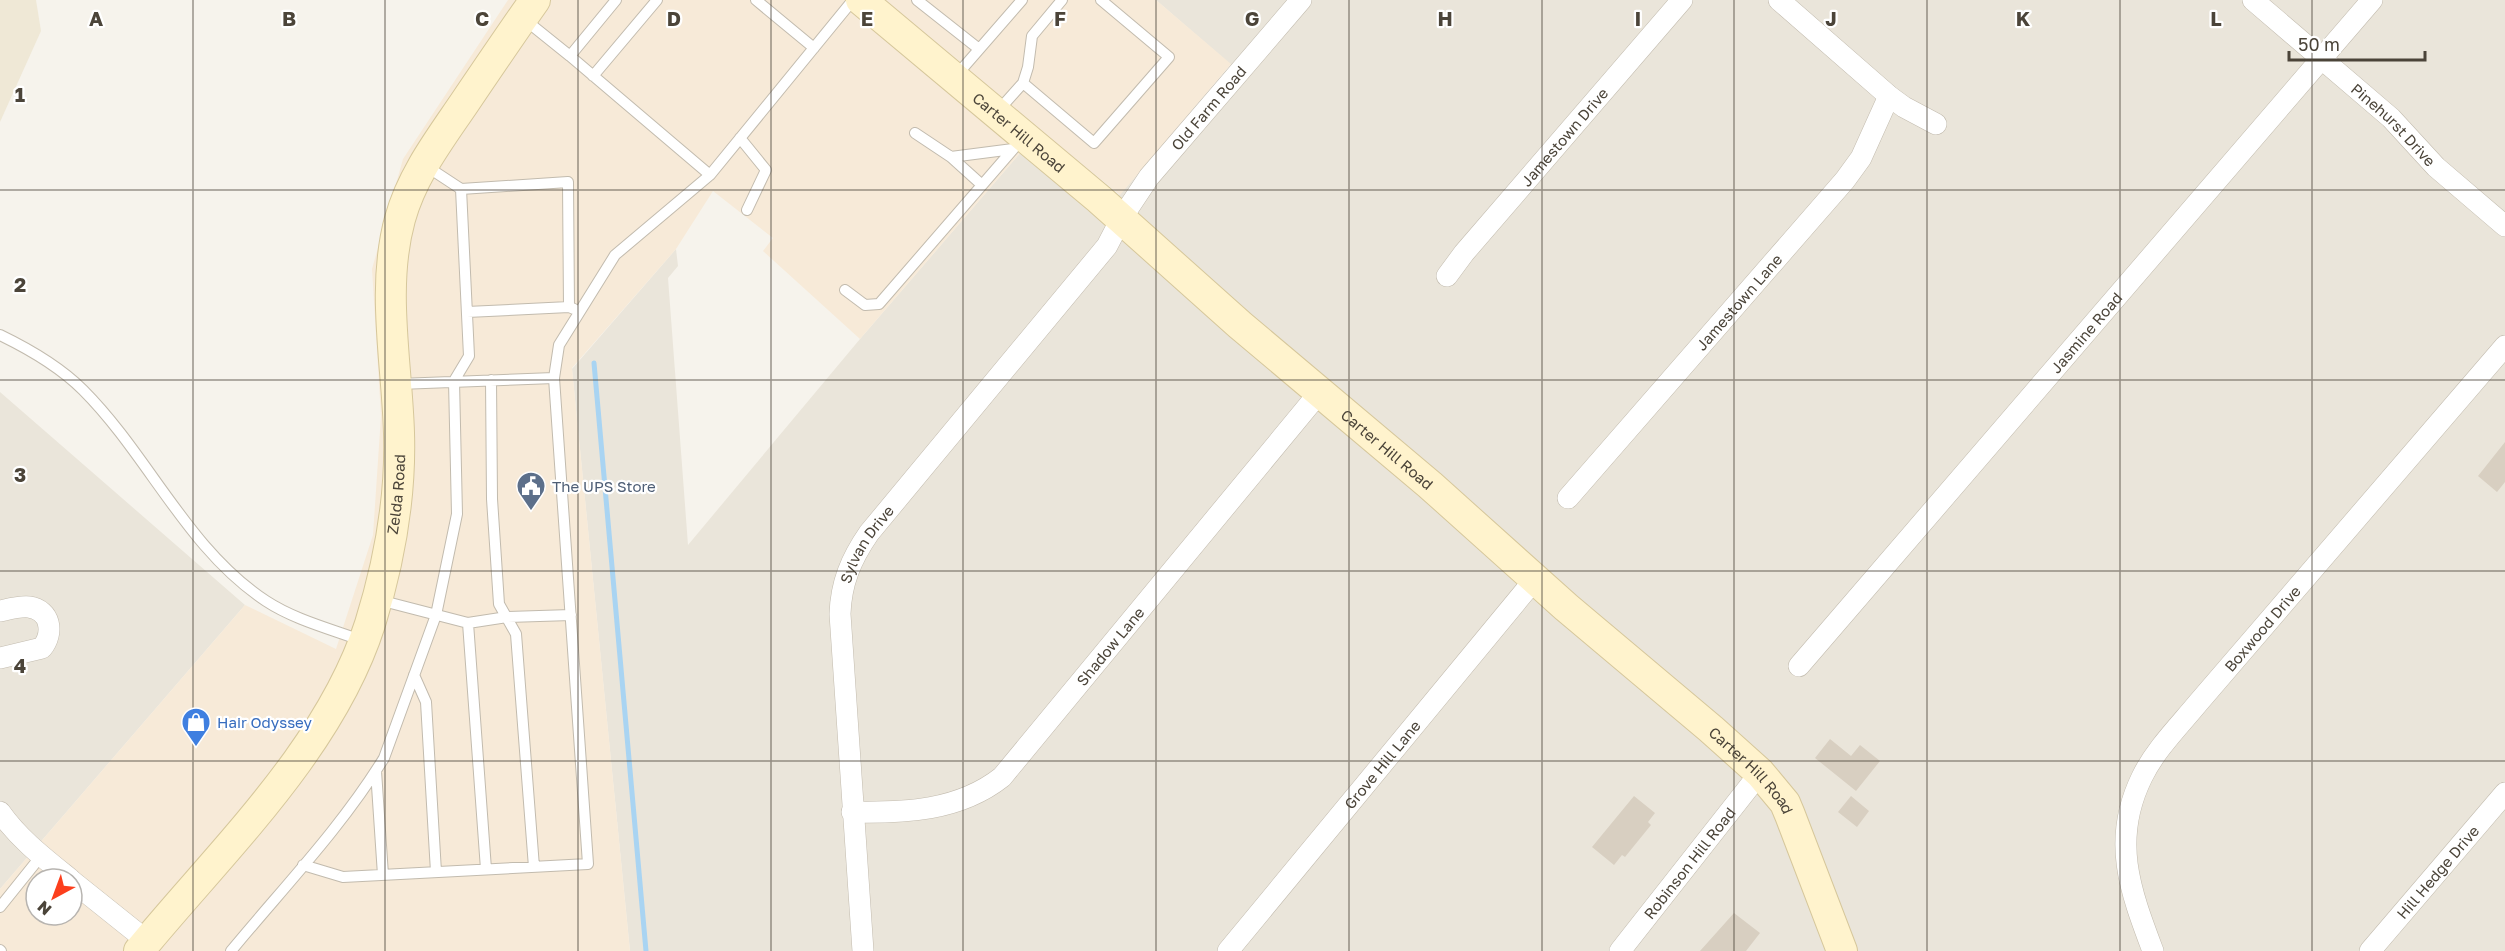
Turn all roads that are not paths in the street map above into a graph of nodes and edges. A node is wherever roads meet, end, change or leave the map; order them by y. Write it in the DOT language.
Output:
graph roads {
  1 [pos="616,0"];
  2 [pos="657,0"];
  3 [pos="756,0"];
  4 [pos="853,0"];
  5 [pos="861,0"];
  6 [pos="917,0"];
  7 [pos="1022,0"];
  8 [pos="1062,0"];
  9 [pos="1101,0"];
  10 [pos="1301,0"];
  11 [pos="1682,0"];
  12 [pos="1779,0"];
  13 [pos="2253,0"];
  14 [pos="2372,0"];
  15 [pos="527,6"];
  16 [pos="814,48"];
  17 [pos="979,50"];
  18 [pos="570,56"];
  19 [pos="2322,58"];
  20 [pos="593,76"];
  21 [pos="954,77"];
  22 [pos="1023,82"];
  23 [pos="1889,96"];
  24 [pos="997,112"];
  25 [pos="1936,124"];
  26 [pos="915,132"];
  27 [pos="740,138"];
  28 [pos="1019,143"];
  29 [pos="951,157"];
  30 [pos="424,164"];
  31 [pos="710,175"];
  32 [pos="982,184"];
  33 [pos="461,189"];
  34 [pos="747,210"];
  35 [pos="1120,219"];
  36 [pos="2505,226"];
  37 [pos="1447,276"];
  38 [pos="845,290"];
  39 [pos="574,310"];
  40 [pos="467,312"];
  41 [pos="0,335"];
  42 [pos="2505,346"];
  43 [pos="554,378"];
  44 [pos="491,380"];
  45 [pos="454,381"];
  46 [pos="397,385"];
  47 [pos="1319,393"];
  48 [pos="1568,498"];
  49 [pos="1535,579"];
  50 [pos="376,600"];
  51 [pos="0,611"];
  52 [pos="436,615"];
  53 [pos="571,615"];
  54 [pos="507,617"];
  55 [pos="468,622"];
  56 [pos="363,642"];
  57 [pos="0,658"];
  58 [pos="1799,666"];
  59 [pos="414,675"];
  60 [pos="376,771"];
  61 [pos="1760,773"];
  62 [pos="2505,793"];
  63 [pos="0,812"];
  64 [pos="852,812"];
  65 [pos="41,856"];
  66 [pos="303,865"];
  67 [pos="55,867"];
  68 [pos="534,867"];
  69 [pos="486,869"];
  70 [pos="436,872"];
  71 [pos="383,875"];
  72 [pos="84,891"];
  73 [pos="0,907"];
  74 [pos="148,948"];
  75 [pos="231,951"];
  76 [pos="862,951"];
  77 [pos="1228,951"];
  78 [pos="1620,951"];
  79 [pos="1842,951"];
  80 [pos="2153,951"];
  81 [pos="2370,951"];
  1 -- 18 [label="lane"];
  2 -- 20 [label="lane"];
  3 -- 16 [label="lane"];
  4 -- 16 [label="lane"];
  5 -- 21 [label="main road, Carter Hill Road"];
  6 -- 17 [label="lane"];
  7 -- 17 [label="lane"];
  8 -- 22 [label="lane"];
  9 -- 22 [label="lane"];
  10 -- 35 [label="street, Old Farm Road"];
  11 -- 37 [label="street, Jamestown Drive"];
  12 -- 23 [label="street"];
  13 -- 19 [label="street, Pinehurst Drive"];
  14 -- 19 [label="street, Jasmine Road"];
  15 -- 18 [label="lane"];
  15 -- 30 [label="main road, Zelda Road"];
  16 -- 27 [label="lane"];
  17 -- 21 [label="lane"];
  18 -- 20 [label="lane"];
  19 -- 36 [label="street, Pinehurst Drive"];
  19 -- 58 [label="street, Jasmine Road"];
  20 -- 31 [label="lane"];
  21 -- 24 [label="main road, Carter Hill Road"];
  22 -- 24 [label="lane"];
  23 -- 25 [label="street"];
  23 -- 48 [label="street, Jamestown Lane"];
  24 -- 28 [label="main road, Carter Hill Road"];
  26 -- 29 [label="lane"];
  27 -- 31 [label="lane"];
  27 -- 34 [label="lane"];
  28 -- 29 [label="lane"];
  28 -- 32 [label="lane"];
  28 -- 35 [label="main road, Carter Hill Road"];
  29 -- 32 [label="lane"];
  30 -- 33 [label="lane"];
  30 -- 46 [label="main road, Zelda Road"];
  31 -- 39 [label="lane"];
  32 -- 38 [label="lane"];
  33 -- 39 [label="lane"];
  33 -- 40 [label="lane"];
  35 -- 47 [label="main road, Carter Hill Road"];
  35 -- 64 [label="street, Sylvan Drive"];
  39 -- 40 [label="lane"];
  39 -- 43 [label="lane"];
  40 -- 45 [label="lane"];
  41 -- 56 [label="lane"];
  42 -- 80 [label="street, Boxwood Drive"];
  43 -- 44 [label="lane"];
  43 -- 53 [label="lane"];
  44 -- 45 [label="lane"];
  44 -- 54 [label="lane"];
  45 -- 46 [label="lane"];
  45 -- 52 [label="lane"];
  46 -- 50 [label="main road, Zelda Road"];
  47 -- 49 [label="main road, Carter Hill Road"];
  47 -- 64 [label="street, Shadow Lane"];
  49 -- 61 [label="main road, Carter Hill Road"];
  49 -- 77 [label="street, Grove Hill Lane"];
  50 -- 52 [label="lane"];
  50 -- 56 [label="main road, Zelda Road"];
  51 -- 57 [label="street"];
  52 -- 55 [label="lane"];
  52 -- 59 [label="lane"];
  53 -- 54 [label="lane"];
  53 -- 68 [label="lane"];
  54 -- 55 [label="lane"];
  54 -- 68 [label="lane"];
  55 -- 69 [label="lane"];
  56 -- 74 [label="main road, Zelda Road"];
  59 -- 60 [label="lane"];
  59 -- 70 [label="lane"];
  60 -- 66 [label="lane"];
  60 -- 71 [label="lane"];
  61 -- 78 [label="street, Robinson Hill Road"];
  61 -- 79 [label="main road, Carter Hill Road"];
  62 -- 81 [label="street, Hill Hedge Drive"];
  63 -- 65 [label="street"];
  64 -- 76 [label="street, Sylvan Drive"];
  65 -- 67 [label="street"];
  65 -- 73 [label="lane"];
  66 -- 71 [label="lane"];
  66 -- 75 [label="lane"];
  68 -- 69 [label="lane"];
  69 -- 70 [label="lane"];
  70 -- 71 [label="lane"];
  72 -- 74 [label="street"];
}
